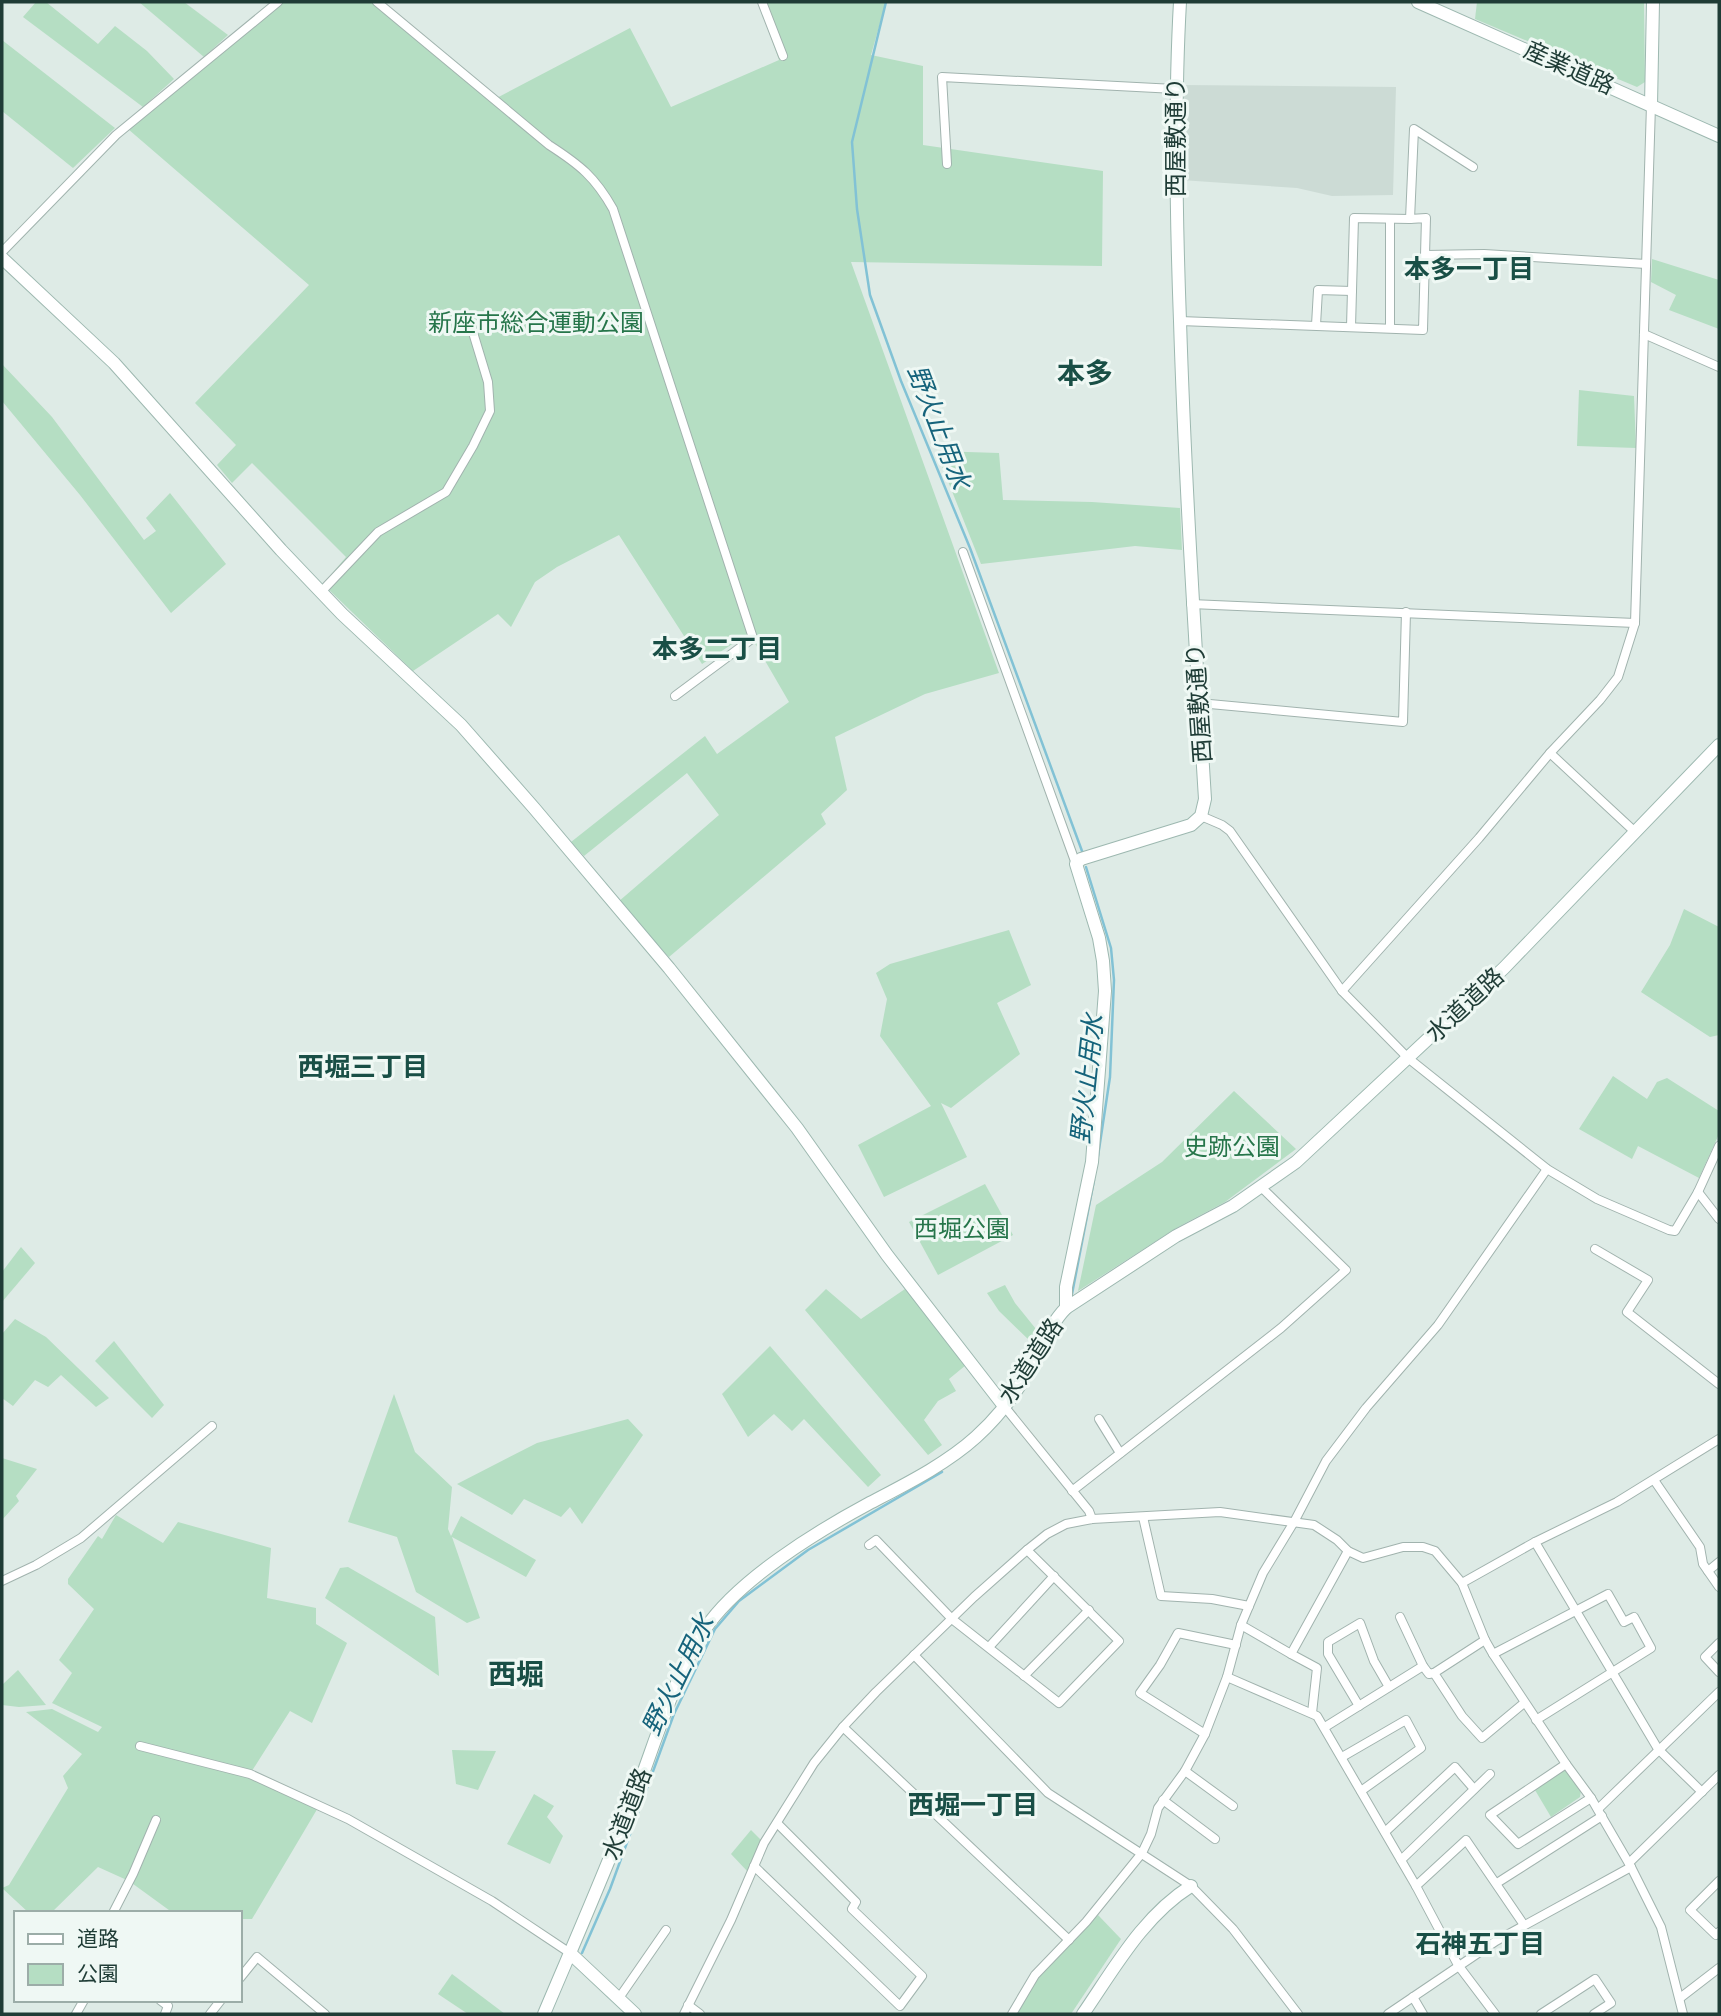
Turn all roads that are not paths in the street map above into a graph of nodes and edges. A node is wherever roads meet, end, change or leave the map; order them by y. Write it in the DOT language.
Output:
graph roads {
  1 [pos="278,2"];
  2 [pos="377,2"];
  3 [pos="762,2"];
  4 [pos="1180,2"];
  5 [pos="1418,2"];
  6 [pos="1653,2"];
  7 [pos="783,56"];
  8 [pos="1175,89"];
  9 [pos="1651,105"];
  10 [pos="1719,136"];
  11 [pos="947,164"];
  12 [pos="1473,167"];
  13 [pos="1390,219"];
  14 [pos="1410,219"];
  15 [pos="2,255"];
  16 [pos="1426,255"];
  17 [pos="1646,264"];
  18 [pos="1352,291"];
  19 [pos="468,316"];
  20 [pos="1180,321"];
  21 [pos="1316,325"];
  22 [pos="1351,327"];
  23 [pos="1390,328"];
  24 [pos="1644,334"];
  25 [pos="1719,367"];
  26 [pos="963,552"];
  27 [pos="321,592"];
  28 [pos="1191,604"];
  29 [pos="1406,611"];
  30 [pos="1635,623"];
  31 [pos="675,696"];
  32 [pos="1199,704"];
  33 [pos="1719,745"];
  34 [pos="1550,753"];
  35 [pos="1201,816"];
  36 [pos="1634,831"];
  37 [pos="1076,864"];
  38 [pos="1342,991"];
  39 [pos="1408,1058"];
  40 [pos="1719,1146"];
  41 [pos="1547,1169"];
  42 [pos="1261,1187"];
  43 [pos="1698,1192"];
  44 [pos="1719,1219"];
  45 [pos="1595,1249"];
  46 [pos="1066,1308"];
  47 [pos="1719,1384"];
  48 [pos="1004,1406"];
  49 [pos="1099,1419"];
  50 [pos="212,1426"];
  51 [pos="1719,1439"];
  52 [pos="1121,1453"];
  53 [pos="1654,1480"];
  54 [pos="1072,1491"];
  55 [pos="1143,1517"];
  56 [pos="1092,1519"];
  57 [pos="1294,1522"];
  58 [pos="1535,1542"];
  59 [pos="869,1545"];
  60 [pos="1027,1550"];
  61 [pos="1348,1551"];
  62 [pos="1719,1562"];
  63 [pos="1707,1571"];
  64 [pos="1054,1576"];
  65 [pos="2,1581"];
  66 [pos="1462,1583"];
  67 [pos="1719,1587"];
  68 [pos="1249,1605"];
  69 [pos="1089,1610"];
  70 [pos="1576,1612"];
  71 [pos="1400,1617"];
  72 [pos="952,1619"];
  73 [pos="1241,1625"];
  74 [pos="1485,1640"];
  75 [pos="1719,1643"];
  76 [pos="1236,1645"];
  77 [pos="989,1647"];
  78 [pos="1291,1654"];
  79 [pos="1493,1654"];
  80 [pos="914,1655"];
  81 [pos="1423,1666"];
  82 [pos="1612,1672"];
  83 [pos="1719,1672"];
  84 [pos="1434,1673"];
  85 [pos="1024,1676"];
  86 [pos="1227,1677"];
  87 [pos="1389,1687"];
  88 [pos="1719,1692"];
  89 [pos="1524,1703"];
  90 [pos="1359,1706"];
  91 [pos="1312,1713"];
  92 [pos="1536,1720"];
  93 [pos="843,1727"];
  94 [pos="1325,1727"];
  95 [pos="1205,1734"];
  96 [pos="140,1746"];
  97 [pos="1658,1749"];
  98 [pos="1342,1757"];
  99 [pos="1566,1764"];
  100 [pos="1185,1771"];
  101 [pos="1490,1774"];
  102 [pos="1719,1775"];
  103 [pos="1474,1789"];
  104 [pos="1361,1791"];
  105 [pos="1702,1792"];
  106 [pos="1591,1798"];
  107 [pos="1163,1800"];
  108 [pos="1233,1806"];
  109 [pos="1600,1812"];
  110 [pos="156,1819"];
  111 [pos="777,1823"];
  112 [pos="1385,1832"];
  113 [pos="1215,1839"];
  114 [pos="1142,1853"];
  115 [pos="1401,1860"];
  116 [pos="1630,1865"];
  117 [pos="754,1866"];
  118 [pos="1719,1881"];
  119 [pos="1497,1883"];
  120 [pos="1191,1886"];
  121 [pos="1416,1886"];
  122 [pos="117,1911"];
  123 [pos="1524,1925"];
  124 [pos="666,1930"];
  125 [pos="1719,1932"];
  126 [pos="1069,1940"];
  127 [pos="570,1953"];
  128 [pos="1458,1965"];
  129 [pos="1719,1968"];
  130 [pos="242,1976"];
  131 [pos="1413,1997"];
  132 [pos="619,1998"];
  133 [pos="1680,1998"];
  134 [pos="688,2004"];
  135 [pos="314,2011"];
  136 [pos="325,2014"];
  137 [pos="544,2014"];
  138 [pos="635,2014"];
  139 [pos="684,2014"];
  140 [pos="700,2014"];
  141 [pos="1012,2014"];
  142 [pos="1083,2014"];
  143 [pos="1298,2014"];
  144 [pos="1388,2014"];
  145 [pos="1423,2014"];
  146 [pos="1495,2014"];
  147 [pos="1541,2014"];
  148 [pos="1594,2014"];
  149 [pos="1683,2014"];
  1 -- 15 [label="street"];
  2 -- 31 [label="street"];
  3 -- 7 [label="street"];
  4 -- 8 [label="street, 西屋敷通り"];
  5 -- 9 [label="street, 産業道路"];
  6 -- 9 [label="street"];
  8 -- 11 [label="street"];
  8 -- 20 [label="street, 西屋敷通り"];
  9 -- 10 [label="street, 産業道路"];
  9 -- 17 [label="street"];
  12 -- 14 [label="street"];
  13 -- 14 [label="street"];
  13 -- 18 [label="street"];
  13 -- 23 [label="street"];
  14 -- 16 [label="street"];
  15 -- 27 [label="street"];
  16 -- 17 [label="street"];
  16 -- 23 [label="street"];
  17 -- 24 [label="street"];
  18 -- 21 [label="street"];
  18 -- 22 [label="street"];
  19 -- 27 [label="street"];
  20 -- 21 [label="street"];
  20 -- 28 [label="street, 西屋敷通り"];
  21 -- 22 [label="street"];
  22 -- 23 [label="street"];
  24 -- 25 [label="street"];
  24 -- 30 [label="street"];
  26 -- 37 [label="street"];
  27 -- 48 [label="street"];
  28 -- 29 [label="street"];
  28 -- 32 [label="street, 西屋敷通り"];
  29 -- 30 [label="street"];
  29 -- 32 [label="street"];
  30 -- 34 [label="street"];
  32 -- 35 [label="street, 西屋敷通り"];
  33 -- 36 [label="street, 水道道路"];
  34 -- 36 [label="street"];
  34 -- 38 [label="street"];
  35 -- 37 [label="street"];
  35 -- 38 [label="street"];
  36 -- 39 [label="street, 水道道路"];
  37 -- 46 [label="street"];
  38 -- 39 [label="street"];
  39 -- 41 [label="street"];
  39 -- 42 [label="street, 水道道路"];
  40 -- 43 [label="street"];
  41 -- 43 [label="street"];
  41 -- 57 [label="street"];
  42 -- 46 [label="street, 水道道路"];
  42 -- 52 [label="street"];
  43 -- 44 [label="street"];
  45 -- 47 [label="street"];
  46 -- 48 [label="street, 水道道路"];
  48 -- 54 [label="street"];
  48 -- 127 [label="street, 水道道路"];
  49 -- 52 [label="street"];
  50 -- 65 [label="street"];
  51 -- 53 [label="street"];
  52 -- 54 [label="street"];
  53 -- 58 [label="street"];
  53 -- 63 [label="street"];
  54 -- 56 [label="street"];
  55 -- 56 [label="street"];
  55 -- 57 [label="street"];
  55 -- 68 [label="street"];
  56 -- 60 [label="street"];
  57 -- 61 [label="street"];
  57 -- 68 [label="street"];
  58 -- 66 [label="street"];
  58 -- 70 [label="street"];
  59 -- 72 [label="street"];
  60 -- 64 [label="street"];
  60 -- 72 [label="street"];
  61 -- 66 [label="street"];
  61 -- 78 [label="street"];
  62 -- 63 [label="street"];
  63 -- 67 [label="street"];
  64 -- 69 [label="street"];
  64 -- 77 [label="street"];
  66 -- 74 [label="street"];
  68 -- 73 [label="street"];
  69 -- 85 [label="street"];
  69 -- 85 [label="street"];
  70 -- 79 [label="street"];
  70 -- 82 [label="street"];
  70 -- 82 [label="street"];
  71 -- 81 [label="street"];
  72 -- 77 [label="street"];
  72 -- 80 [label="street"];
  73 -- 76 [label="street"];
  73 -- 78 [label="street"];
  74 -- 79 [label="street"];
  74 -- 84 [label="street"];
  75 -- 83 [label="street"];
  76 -- 86 [label="street"];
  76 -- 95 [label="street"];
  77 -- 85 [label="street"];
  78 -- 91 [label="street"];
  79 -- 89 [label="street"];
  80 -- 93 [label="street"];
  80 -- 114 [label="street"];
  81 -- 84 [label="street"];
  81 -- 87 [label="street"];
  82 -- 92 [label="street"];
  82 -- 97 [label="street"];
  84 -- 89 [label="street"];
  86 -- 91 [label="street"];
  86 -- 95 [label="street"];
  87 -- 90 [label="street"];
  87 -- 90 [label="street"];
  88 -- 97 [label="street"];
  89 -- 92 [label="street"];
  90 -- 94 [label="street"];
  91 -- 94 [label="street"];
  92 -- 99 [label="street"];
  93 -- 111 [label="street"];
  93 -- 126 [label="street"];
  94 -- 98 [label="street"];
  95 -- 100 [label="street"];
  96 -- 127 [label="street"];
  97 -- 105 [label="street"];
  97 -- 109 [label="street"];
  98 -- 104 [label="street"];
  98 -- 104 [label="street"];
  99 -- 106 [label="street"];
  99 -- 106 [label="street"];
  100 -- 107 [label="street"];
  100 -- 108 [label="street"];
  101 -- 103 [label="street"];
  102 -- 105 [label="street"];
  103 -- 112 [label="street"];
  103 -- 115 [label="street"];
  104 -- 112 [label="street"];
  105 -- 116 [label="street"];
  106 -- 109 [label="street"];
  107 -- 113 [label="street"];
  107 -- 114 [label="street"];
  109 -- 116 [label="street"];
  109 -- 119 [label="street"];
  110 -- 122 [label="street"];
  111 -- 117 [label="street"];
  111 -- 117 [label="street"];
  112 -- 115 [label="street"];
  114 -- 120 [label="street"];
  114 -- 126 [label="street"];
  115 -- 121 [label="street"];
  116 -- 123 [label="street"];
  116 -- 133 [label="street"];
  117 -- 134 [label="street"];
  118 -- 125 [label="street"];
  119 -- 121 [label="street"];
  119 -- 123 [label="street"];
  120 -- 142 [label="street"];
  120 -- 143 [label="street"];
  121 -- 128 [label="street"];
  123 -- 128 [label="street"];
  124 -- 132 [label="street"];
  126 -- 141 [label="street"];
  127 -- 132 [label="street"];
  127 -- 137 [label="street, 水道道路"];
  128 -- 131 [label="street"];
  128 -- 146 [label="street"];
  129 -- 133 [label="street"];
  130 -- 135 [label="street"];
  131 -- 144 [label="street"];
  131 -- 145 [label="street"];
  132 -- 138 [label="street"];
  133 -- 149 [label="street"];
  134 -- 139 [label="street"];
  134 -- 140 [label="street"];
  135 -- 136 [label="street"];
  147 -- 148 [label="street"];
}
